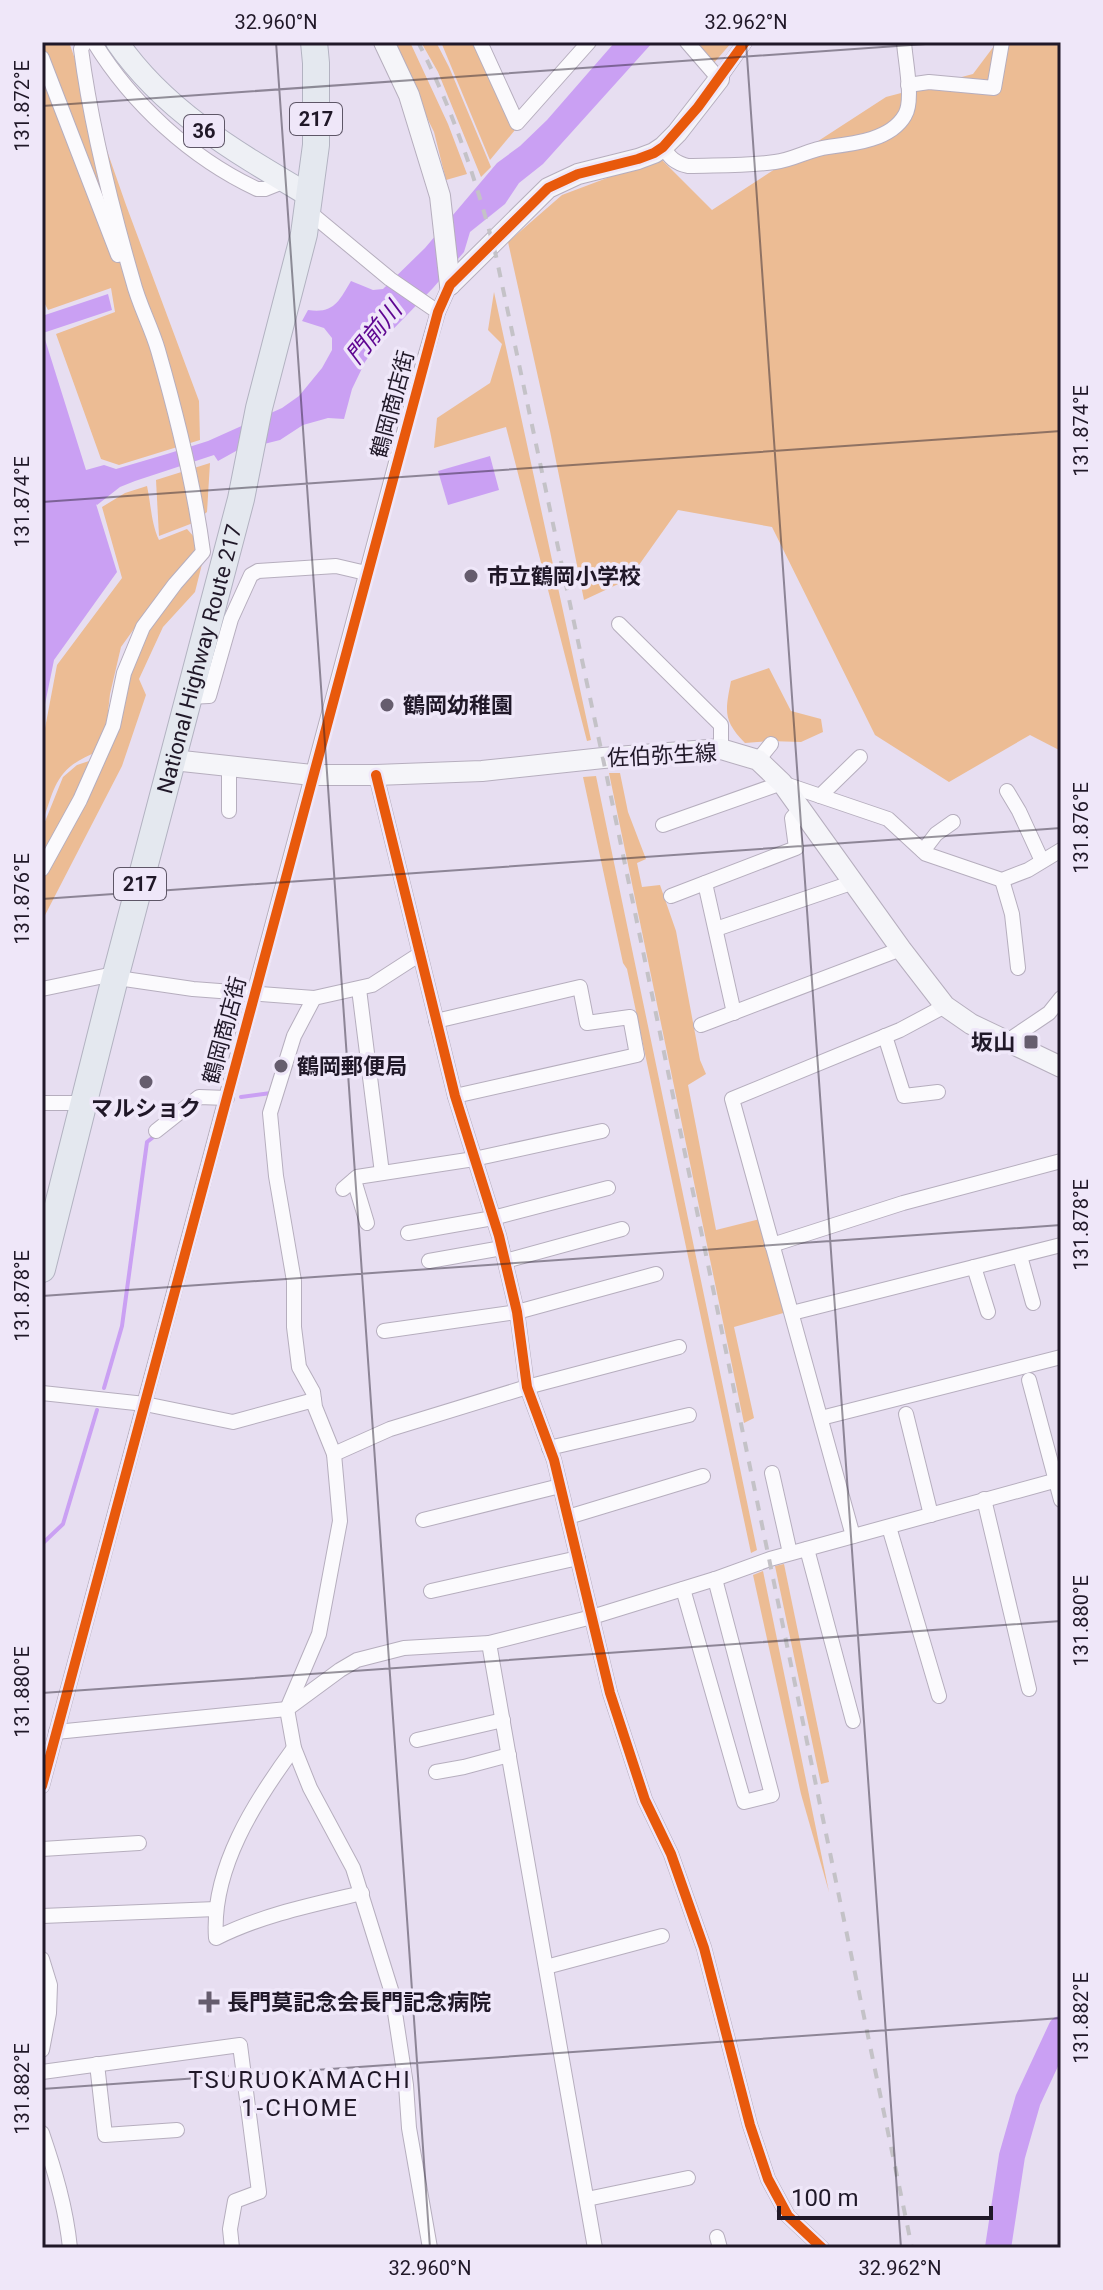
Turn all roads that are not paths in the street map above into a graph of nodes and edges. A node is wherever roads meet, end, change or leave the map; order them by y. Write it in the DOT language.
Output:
graph roads {
  1 [pos="85,42"];
  2 [pos="94,42"];
  3 [pos="117,42"];
  4 [pos="314,42"];
  5 [pos="384,42"];
  6 [pos="480,42"];
  7 [pos="589,42"];
  8 [pos="687,42"];
  9 [pos="745,42"];
  10 [pos="904,42"];
  11 [pos="1002,42"];
  12 [pos="42,58"];
  13 [pos="719,79"];
  14 [pos="908,85"];
  15 [pos="663,147"];
  16 [pos="285,181"];
  17 [pos="309,204"];
  18 [pos="450,279"];
  19 [pos="135,289"];
  20 [pos="432,308"];
  21 [pos="366,573"];
  22 [pos="619,624"];
  23 [pos="188,697"];
  24 [pos="721,749"];
  25 [pos="860,757"];
  26 [pos="173,760"];
  27 [pos="229,766"];
  28 [pos="312,775"];
  29 [pos="376,775"];
  30 [pos="782,783"];
  31 [pos="1007,791"];
  32 [pos="820,796"];
  33 [pos="801,808"];
  34 [pos="229,811"];
  35 [pos="953,822"];
  36 [pos="663,825"];
  37 [pos="1061,850"];
  38 [pos="923,851"];
  39 [pos="1042,861"];
  40 [pos="42,869"];
  41 [pos="1002,880"];
  42 [pos="854,882"];
  43 [pos="705,883"];
  44 [pos="671,896"];
  45 [pos="716,929"];
  46 [pos="901,949"];
  47 [pos="420,954"];
  48 [pos="1018,968"];
  49 [pos="115,978"];
  50 [pos="42,989"];
  51 [pos="359,989"];
  52 [pos="254,995"];
  53 [pos="314,998"];
  54 [pos="1061,998"];
  55 [pos="945,1006"];
  56 [pos="734,1013"];
  57 [pos="436,1021"];
  58 [pos="701,1025"];
  59 [pos="885,1036"];
  60 [pos="1006,1042"];
  61 [pos="1058,1069"];
  62 [pos="938,1092"];
  63 [pos="455,1096"];
  64 [pos="227,1098"];
  65 [pos="42,1103"];
  66 [pos="84,1103"];
  67 [pos="156,1131"];
  68 [pos="602,1131"];
  69 [pos="474,1159"];
  70 [pos="1061,1161"];
  71 [pos="382,1173"];
  72 [pos="608,1188"];
  73 [pos="493,1218"];
  74 [pos="367,1223"];
  75 [pos="622,1229"];
  76 [pos="408,1233"];
  77 [pos="772,1245"];
  78 [pos="1061,1245"];
  79 [pos="503,1254"];
  80 [pos="1020,1256"];
  81 [pos="429,1261"];
  82 [pos="974,1267"];
  83 [pos="42,1269"];
  84 [pos="656,1274"];
  85 [pos="1033,1303"];
  86 [pos="517,1312"];
  87 [pos="988,1312"];
  88 [pos="792,1313"];
  89 [pos="384,1331"];
  90 [pos="679,1347"];
  91 [pos="1061,1357"];
  92 [pos="1029,1380"];
  93 [pos="527,1387"];
  94 [pos="42,1393"];
  95 [pos="314,1400"];
  96 [pos="145,1404"];
  97 [pos="906,1414"];
  98 [pos="689,1415"];
  99 [pos="821,1418"];
  100 [pos="549,1448"];
  101 [pos="334,1454"];
  102 [pos="772,1473"];
  103 [pos="703,1476"];
  104 [pos="1058,1480"];
  105 [pos="560,1486"];
  106 [pos="984,1499"];
  107 [pos="1061,1500"];
  108 [pos="931,1515"];
  109 [pos="568,1517"];
  110 [pos="423,1520"];
  111 [pos="889,1527"];
  112 [pos="853,1536"];
  113 [pos="807,1549"];
  114 [pos="790,1553"];
  115 [pos="578,1558"];
  116 [pos="715,1579"];
  117 [pos="683,1589"];
  118 [pos="431,1591"];
  119 [pos="592,1617"];
  120 [pos="489,1643"];
  121 [pos="1029,1689"];
  122 [pos="939,1696"];
  123 [pos="287,1709"];
  124 [pos="503,1720"];
  125 [pos="853,1721"];
  126 [pos="56,1732"];
  127 [pos="417,1740"];
  128 [pos="294,1748"];
  129 [pos="509,1755"];
  130 [pos="436,1772"];
  131 [pos="42,1786"];
  132 [pos="139,1843"];
  133 [pos="42,1849"];
  134 [pos="362,1893"];
  135 [pos="216,1909"];
  136 [pos="42,1916"];
  137 [pos="662,1936"];
  138 [pos="42,1959"];
  139 [pos="546,1967"];
  140 [pos="42,2050"];
  141 [pos="97,2064"];
  142 [pos="42,2072"];
  143 [pos="177,2130"];
  144 [pos="42,2133"];
  145 [pos="688,2178"];
  146 [pos="587,2199"];
  147 [pos="70,2248"];
  148 [pos="232,2248"];
  149 [pos="430,2248"];
  150 [pos="595,2248"];
  151 [pos="822,2248"];
  1 -- 19 [label="street"];
  2 -- 16 [label="street"];
  3 -- 16 [label="main road, 36"];
  4 -- 17 [label="highway, National Highway Route 217 / 217"];
  5 -- 18 [label="main road"];
  6 -- 7 [label="street"];
  8 -- 13 [label="street"];
  9 -- 13 [label="street"];
  10 -- 14 [label="street"];
  11 -- 14 [label="street"];
  12 -- 19 [label="street"];
  13 -- 15 [label="main road"];
  14 -- 15 [label="street"];
  15 -- 18 [label="main road"];
  16 -- 17 [label="main road, 36"];
  17 -- 20 [label="street"];
  17 -- 23 [label="highway, National Highway Route 217 / 217"];
  18 -- 20 [label="street, 鶴岡商店街"];
  19 -- 40 [label="street"];
  20 -- 21 [label="street, 鶴岡商店街"];
  21 -- 23 [label="street"];
  21 -- 28 [label="street, 鶴岡商店街"];
  22 -- 24 [label="street"];
  23 -- 26 [label="highway, National Highway Route 217 / 217"];
  24 -- 29 [label="main road, 佐伯弥生線"];
  24 -- 30 [label="main road, 佐伯弥生線"];
  25 -- 32 [label="street"];
  26 -- 27 [label="main road, 佐伯弥生線"];
  26 -- 49 [label="highway, National Highway Route 217 / 217"];
  27 -- 28 [label="main road, 佐伯弥生線"];
  27 -- 34 [label="street"];
  28 -- 29 [label="main road, 佐伯弥生線"];
  28 -- 52 [label="street, 鶴岡商店街"];
  29 -- 47 [label="street"];
  30 -- 32 [label="street"];
  30 -- 33 [label="main road, 佐伯弥生線"];
  30 -- 36 [label="street"];
  31 -- 39 [label="street"];
  32 -- 38 [label="street"];
  33 -- 42 [label="main road, 佐伯弥生線"];
  33 -- 43 [label="street"];
  35 -- 38 [label="street"];
  37 -- 39 [label="street"];
  38 -- 41 [label="street"];
  39 -- 41 [label="street"];
  41 -- 48 [label="street"];
  42 -- 45 [label="street"];
  42 -- 46 [label="main road, 佐伯弥生線"];
  43 -- 44 [label="street"];
  43 -- 45 [label="street"];
  45 -- 56 [label="street"];
  46 -- 55 [label="main road, 佐伯弥生線"];
  46 -- 56 [label="street"];
  47 -- 51 [label="street"];
  47 -- 57 [label="street"];
  49 -- 50 [label="street"];
  49 -- 52 [label="street"];
  49 -- 66 [label="highway, National Highway Route 217 / 217"];
  51 -- 53 [label="street"];
  51 -- 71 [label="street"];
  52 -- 53 [label="street"];
  52 -- 64 [label="street, 鶴岡商店街"];
  53 -- 95 [label="street"];
  54 -- 60 [label="street"];
  55 -- 59 [label="street"];
  55 -- 60 [label="main road, 佐伯弥生線"];
  56 -- 58 [label="street"];
  57 -- 63 [label="street"];
  57 -- 63 [label="street"];
  59 -- 62 [label="street"];
  59 -- 77 [label="street"];
  60 -- 61 [label="main road, 佐伯弥生線"];
  63 -- 69 [label="street"];
  64 -- 67 [label="street"];
  64 -- 96 [label="street, 鶴岡商店街"];
  65 -- 66 [label="street"];
  66 -- 83 [label="highway, National Highway Route 217 / 217"];
  68 -- 69 [label="street"];
  69 -- 71 [label="street"];
  69 -- 73 [label="street"];
  70 -- 77 [label="street"];
  71 -- 74 [label="street"];
  72 -- 73 [label="street"];
  73 -- 76 [label="street"];
  73 -- 79 [label="street"];
  75 -- 79 [label="street"];
  77 -- 88 [label="street"];
  78 -- 80 [label="street"];
  79 -- 81 [label="street"];
  79 -- 86 [label="street"];
  80 -- 82 [label="street"];
  80 -- 85 [label="street"];
  82 -- 87 [label="street"];
  82 -- 88 [label="street"];
  84 -- 86 [label="street"];
  86 -- 89 [label="street"];
  86 -- 93 [label="street"];
  88 -- 99 [label="street"];
  90 -- 93 [label="street"];
  91 -- 99 [label="street"];
  92 -- 104 [label="street"];
  93 -- 100 [label="street"];
  93 -- 101 [label="street"];
  94 -- 96 [label="street"];
  95 -- 96 [label="street"];
  95 -- 101 [label="street"];
  96 -- 126 [label="street, 鶴岡商店街"];
  97 -- 108 [label="street"];
  98 -- 100 [label="street"];
  99 -- 112 [label="street"];
  100 -- 105 [label="street"];
  101 -- 123 [label="street"];
  102 -- 114 [label="street"];
  103 -- 109 [label="street"];
  104 -- 106 [label="street"];
  104 -- 107 [label="street"];
  105 -- 109 [label="street"];
  105 -- 110 [label="street"];
  106 -- 108 [label="street"];
  106 -- 121 [label="street"];
  108 -- 111 [label="street"];
  109 -- 115 [label="street"];
  111 -- 112 [label="street"];
  111 -- 122 [label="street"];
  112 -- 113 [label="street"];
  113 -- 114 [label="street"];
  113 -- 125 [label="street"];
  114 -- 116 [label="street"];
  115 -- 118 [label="street"];
  115 -- 119 [label="street"];
  116 -- 117 [label="street"];
  116 -- 117 [label="street"];
  117 -- 119 [label="street"];
  119 -- 120 [label="street"];
  119 -- 151 [label="street"];
  120 -- 123 [label="street"];
  120 -- 124 [label="street"];
  123 -- 126 [label="street"];
  123 -- 128 [label="street"];
  124 -- 127 [label="street"];
  124 -- 129 [label="street"];
  126 -- 131 [label="street, 鶴岡商店街"];
  128 -- 134 [label="street"];
  128 -- 135 [label="street"];
  129 -- 130 [label="street"];
  129 -- 139 [label="street"];
  132 -- 133 [label="street"];
  134 -- 135 [label="street"];
  134 -- 149 [label="street"];
  135 -- 136 [label="street"];
  137 -- 139 [label="street"];
  138 -- 140 [label="street"];
  139 -- 146 [label="street"];
  141 -- 142 [label="street"];
  141 -- 143 [label="street"];
  141 -- 148 [label="street"];
  144 -- 147 [label="street"];
  145 -- 146 [label="street"];
  146 -- 150 [label="street"];
}
